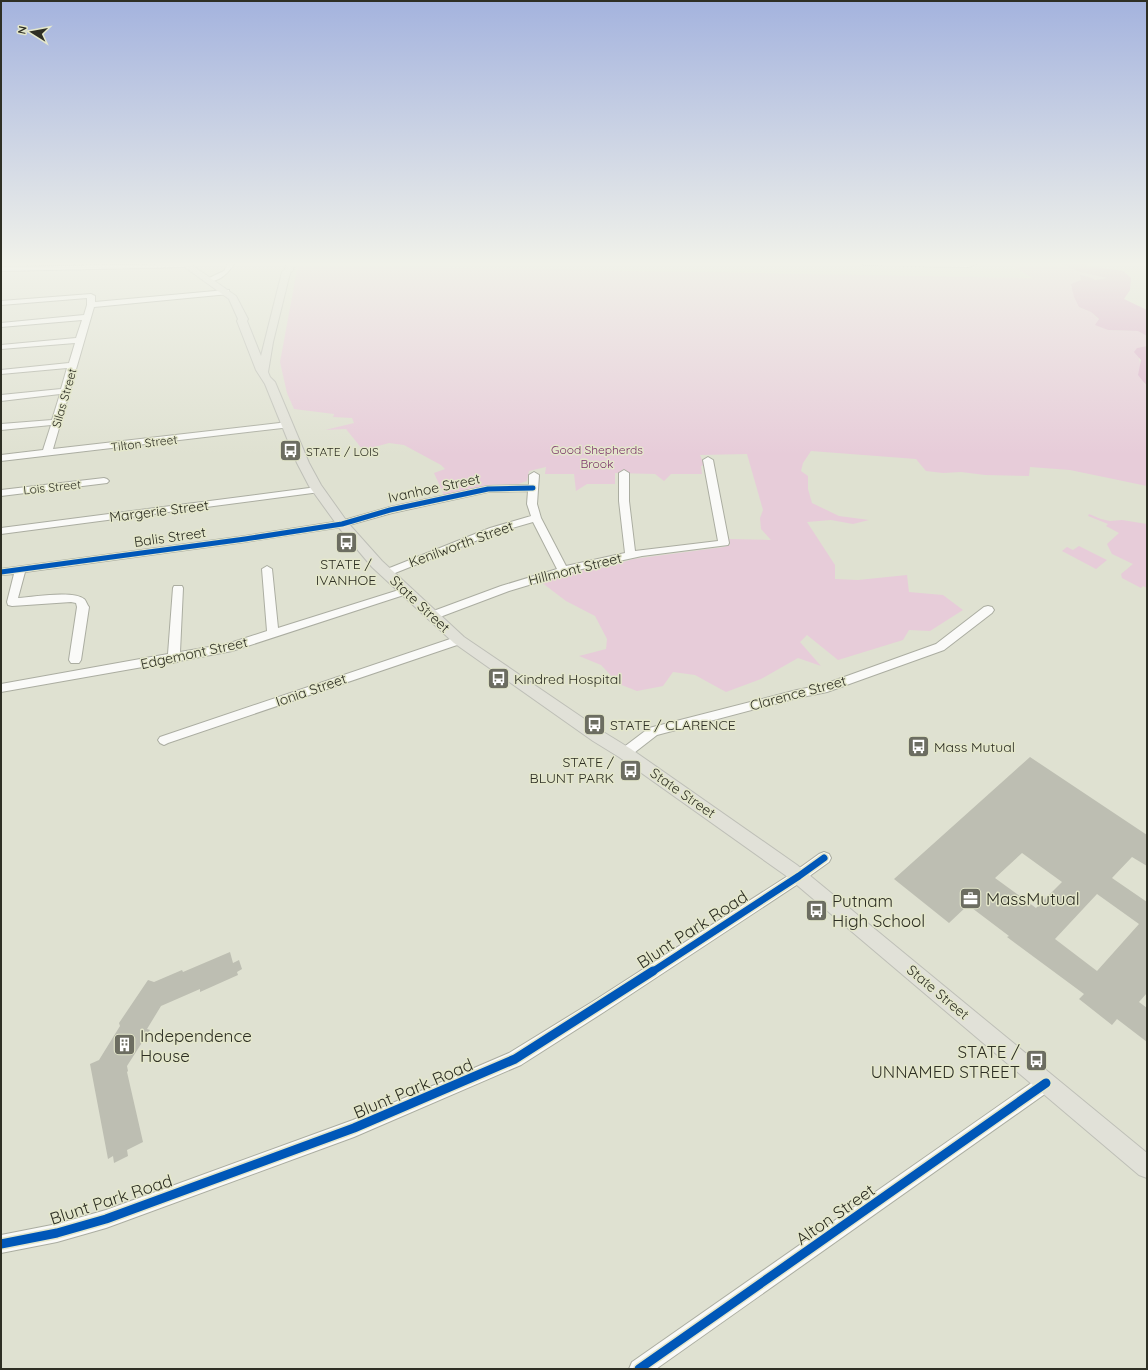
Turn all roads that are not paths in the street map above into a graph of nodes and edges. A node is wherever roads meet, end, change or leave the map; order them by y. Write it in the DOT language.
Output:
graph roads {
  1 [pos="83,327"];
  2 [pos="245,327"];
  3 [pos="251,327"];
  4 [pos="275,327"];
  5 [pos="249,337"];
  6 [pos="273,339"];
  7 [pos="79,340"];
  8 [pos="1,347"];
  9 [pos="73,365"];
  10 [pos="1,372"];
  11 [pos="267,377"];
  12 [pos="66,391"];
  13 [pos="1,398"];
  14 [pos="57,422"];
  15 [pos="288,425"];
  16 [pos="1,428"];
  17 [pos="47,453"];
  18 [pos="1,458"];
  19 [pos="708,460"];
  20 [pos="624,473"];
  21 [pos="534,475"];
  22 [pos="104,481"];
  23 [pos="533,488"];
  24 [pos="317,490"];
  25 [pos="1,493"];
  26 [pos="536,518"];
  27 [pos="342,524"];
  28 [pos="1,531"];
  29 [pos="630,555"];
  30 [pos="20,569"];
  31 [pos="267,569"];
  32 [pos="563,571"];
  33 [pos="1,572"];
  34 [pos="386,573"];
  35 [pos="178,588"];
  36 [pos="406,591"];
  37 [pos="6,603"];
  38 [pos="988,610"];
  39 [pos="432,616"];
  40 [pos="273,633"];
  41 [pos="459,640"];
  42 [pos="174,659"];
  43 [pos="75,660"];
  44 [pos="1,688"];
  45 [pos="164,740"];
  46 [pos="625,753"];
  47 [pos="824,858"];
  48 [pos="799,876"];
  49 [pos="1046,1083"];
  50 [pos="1147,1167"];
  51 [pos="1,1244"];
  52 [pos="639,1369"];
  1 -- 7 [label="street, Silas Street"];
  2 -- 5 [label="main road, State Street"];
  3 -- 6 [label="main road"];
  4 -- 6 [label="main road"];
  5 -- 6 [label="main road"];
  5 -- 11 [label="main road, State Street"];
  6 -- 11 [label="main road"];
  7 -- 8 [label="street"];
  7 -- 9 [label="street, Silas Street"];
  9 -- 10 [label="street"];
  9 -- 12 [label="street, Silas Street"];
  11 -- 15 [label="main road, State Street"];
  12 -- 13 [label="street"];
  12 -- 14 [label="street, Silas Street"];
  14 -- 16 [label="street"];
  14 -- 17 [label="street, Silas Street"];
  15 -- 17 [label="street, Tilton Street"];
  15 -- 24 [label="main road, State Street"];
  17 -- 18 [label="street, Tilton Street"];
  19 -- 29 [label="street, Hillmont Street"];
  20 -- 29 [label="street"];
  21 -- 23 [label="street"];
  22 -- 25 [label="street, Lois Street"];
  23 -- 26 [label="street"];
  23 -- 27 [label="street, Ivanhoe Street"];
  24 -- 27 [label="main road, State Street"];
  24 -- 28 [label="street, Margerie Street"];
  26 -- 32 [label="street"];
  26 -- 34 [label="street, Kenilworth Street"];
  27 -- 30 [label="street, Balis Street"];
  27 -- 34 [label="main road, State Street"];
  29 -- 32 [label="street, Hillmont Street"];
  30 -- 33 [label="street, Balis Street"];
  30 -- 37 [label="street"];
  31 -- 40 [label="street"];
  32 -- 39 [label="street, Hillmont Street"];
  34 -- 36 [label="main road, State Street"];
  35 -- 42 [label="street"];
  36 -- 39 [label="main road, State Street"];
  36 -- 40 [label="street, Edgemont Street"];
  37 -- 43 [label="street"];
  38 -- 46 [label="street, Clarence Street"];
  39 -- 41 [label="main road, State Street"];
  40 -- 42 [label="street, Edgemont Street"];
  41 -- 45 [label="street, Ionia Street"];
  41 -- 46 [label="main road, State Street"];
  42 -- 44 [label="street, Edgemont Street"];
  46 -- 48 [label="main road, State Street"];
  47 -- 48 [label="street, Blunt Park Road"];
  48 -- 49 [label="main road, State Street"];
  48 -- 51 [label="street, Blunt Park Road"];
  49 -- 50 [label="main road, State Street"];
  49 -- 52 [label="street, Alton Street"];
}
